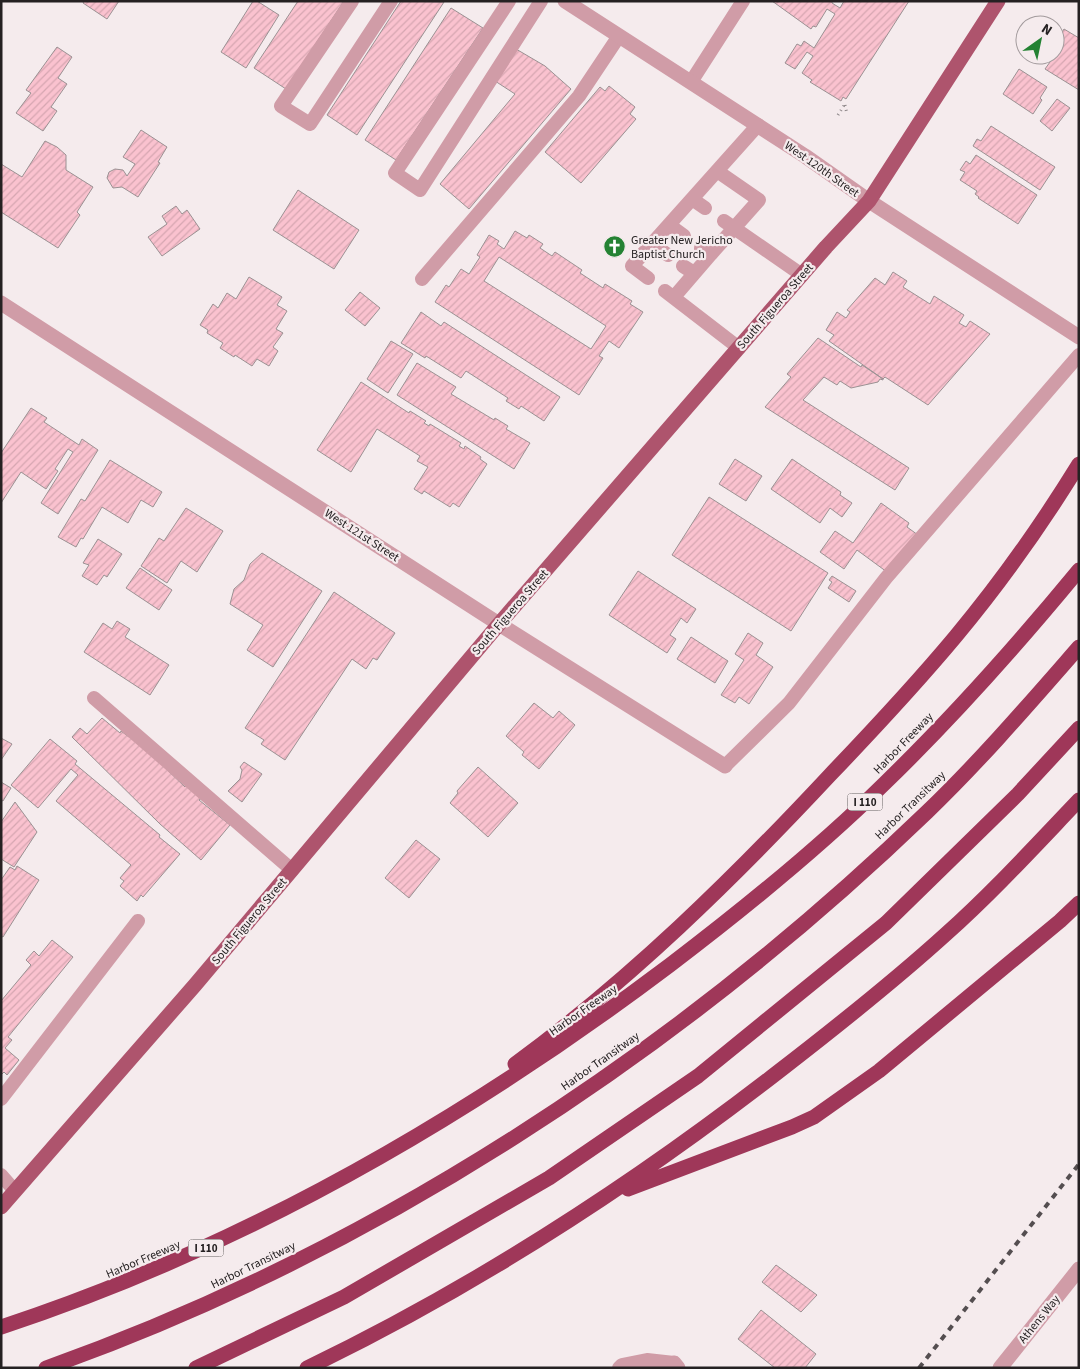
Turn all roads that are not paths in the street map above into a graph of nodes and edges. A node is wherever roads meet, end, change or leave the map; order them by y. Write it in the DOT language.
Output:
graph roads {
  1 [pos="352,1"];
  2 [pos="391,1"];
  3 [pos="509,1"];
  4 [pos="540,1"];
  5 [pos="566,1"];
  6 [pos="743,1"];
  7 [pos="998,1"];
  8 [pos="619,36"];
  9 [pos="691,82"];
  10 [pos="758,125"];
  11 [pos="717,171"];
  12 [pos="692,199"];
  13 [pos="869,201"];
  14 [pos="705,208"];
  15 [pos="729,224"];
  16 [pos="669,225"];
  17 [pos="684,236"];
  18 [pos="652,244"];
  19 [pos="668,255"];
  20 [pos="802,275"];
  21 [pos="648,278"];
  22 [pos="422,279"];
  23 [pos="1,303"];
  24 [pos="1079,338"];
  25 [pos="739,348"];
  26 [pos="1079,356"];
  27 [pos="1079,464"];
  28 [pos="1079,570"];
  29 [pos="499,624"];
  30 [pos="1079,646"];
  31 [pos="94,698"];
  32 [pos="1079,728"];
  33 [pos="724,766"];
  34 [pos="1079,800"];
  35 [pos="292,870"];
  36 [pos="1079,903"];
  37 [pos="138,921"];
  38 [pos="1,1099"];
  39 [pos="400,1146"];
  40 [pos="1,1174"];
  41 [pos="15,1191"];
  42 [pos="608,1196"];
  43 [pos="1,1208"];
  44 [pos="1079,1270"];
  45 [pos="1,1328"];
  46 [pos="676,1365"];
  47 [pos="46,1368"];
  48 [pos="196,1368"];
  49 [pos="307,1368"];
  50 [pos="619,1368"];
  51 [pos="1000,1368"];
  1 -- 2 [label="lane"];
  3 -- 4 [label="lane"];
  5 -- 8 [label="street, West 120th Street"];
  6 -- 9 [label="lane"];
  7 -- 13 [label="main road, South Figueroa Street"];
  8 -- 9 [label="street, West 120th Street"];
  8 -- 22 [label="lane"];
  9 -- 10 [label="street, West 120th Street"];
  10 -- 11 [label="lane"];
  10 -- 13 [label="street, West 120th Street"];
  11 -- 12 [label="lane"];
  11 -- 15 [label="lane"];
  12 -- 14 [label="lane"];
  12 -- 16 [label="lane"];
  13 -- 20 [label="main road, South Figueroa Street"];
  13 -- 24 [label="street, West 120th Street"];
  15 -- 20 [label="lane"];
  15 -- 25 [label="lane"];
  16 -- 17 [label="lane"];
  16 -- 18 [label="lane"];
  18 -- 19 [label="lane"];
  18 -- 21 [label="lane"];
  20 -- 25 [label="main road, South Figueroa Street"];
  23 -- 29 [label="street, West 121st Street"];
  25 -- 29 [label="main road, South Figueroa Street"];
  26 -- 33 [label="lane"];
  27 -- 39 [label="highway"];
  28 -- 39 [label="highway, Harbor Freeway / I 110"];
  29 -- 33 [label="street, West 121st Street"];
  29 -- 35 [label="main road, South Figueroa Street"];
  30 -- 47 [label="highway, Harbor Transitway"];
  31 -- 35 [label="lane"];
  32 -- 48 [label="highway"];
  34 -- 42 [label="highway"];
  35 -- 41 [label="main road, South Figueroa Street"];
  36 -- 42 [label="highway"];
  37 -- 38 [label="lane"];
  39 -- 45 [label="highway, Harbor Freeway / I 110"];
  40 -- 41 [label="lane"];
  41 -- 43 [label="main road, South Figueroa Street"];
  42 -- 49 [label="highway"];
  44 -- 51 [label="street, Athens Way"];
  46 -- 50 [label="lane"];
}
